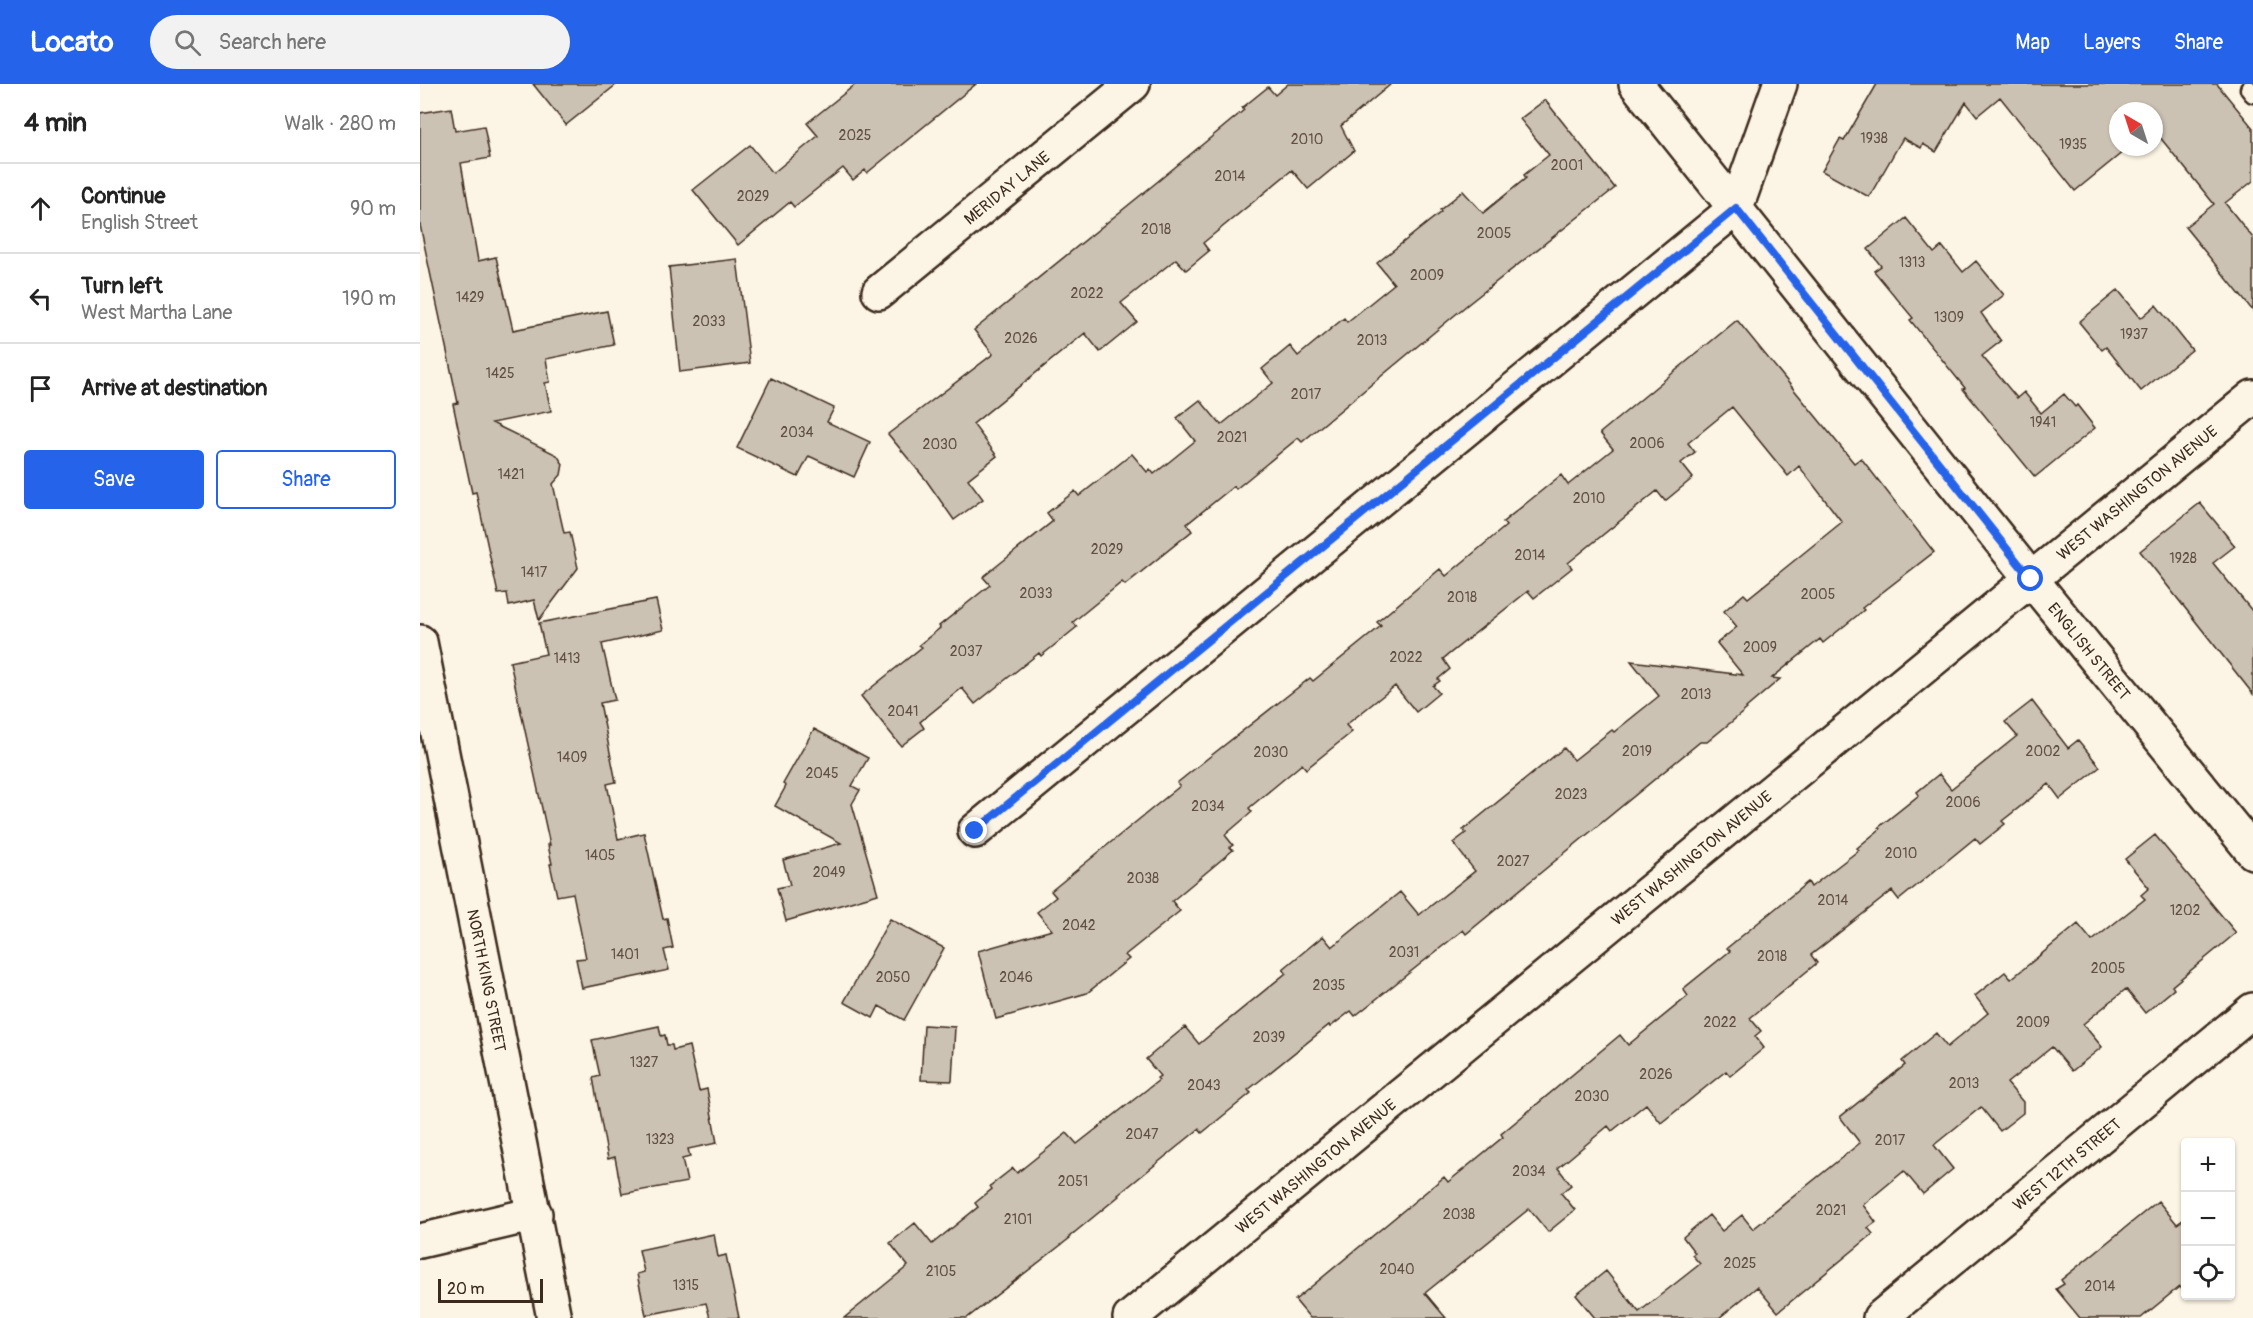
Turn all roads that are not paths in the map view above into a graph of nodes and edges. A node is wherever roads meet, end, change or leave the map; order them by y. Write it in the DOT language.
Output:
graph roads {
  1 [pos="1133,84"];
  2 [pos="1635,84"];
  3 [pos="1780,84"];
  4 [pos="1736,208"];
  5 [pos="879,291"];
  6 [pos="2253,397"];
  7 [pos="2031,579"];
  8 [pos="420,642"];
  9 [pos="425,685"];
  10 [pos="975,831"];
  11 [pos="2253,852"];
  12 [pos="2253,1010"];
  13 [pos="535,1214"];
  14 [pos="420,1241"];
  15 [pos="554,1318"];
  16 [pos="1130,1318"];
  17 [pos="1880,1318"];
  1 -- 5 [label="street, MERIDAY LANE"];
  2 -- 4 [label="street, ENGLISH STREET"];
  3 -- 4 [label="street"];
  4 -- 7 [label="street, ENGLISH STREET"];
  4 -- 10 [label="street"];
  6 -- 7 [label="street, WEST WASHINGTON AVENUE"];
  7 -- 11 [label="street, ENGLISH STREET"];
  7 -- 16 [label="street, WEST WASHINGTON AVENUE"];
  8 -- 9 [label="street, NORTH KING STREET"];
  9 -- 13 [label="street, NORTH KING STREET"];
  12 -- 17 [label="street, WEST 12TH STREET"];
  13 -- 14 [label="street"];
  13 -- 15 [label="street, NORTH KING STREET"];
}
